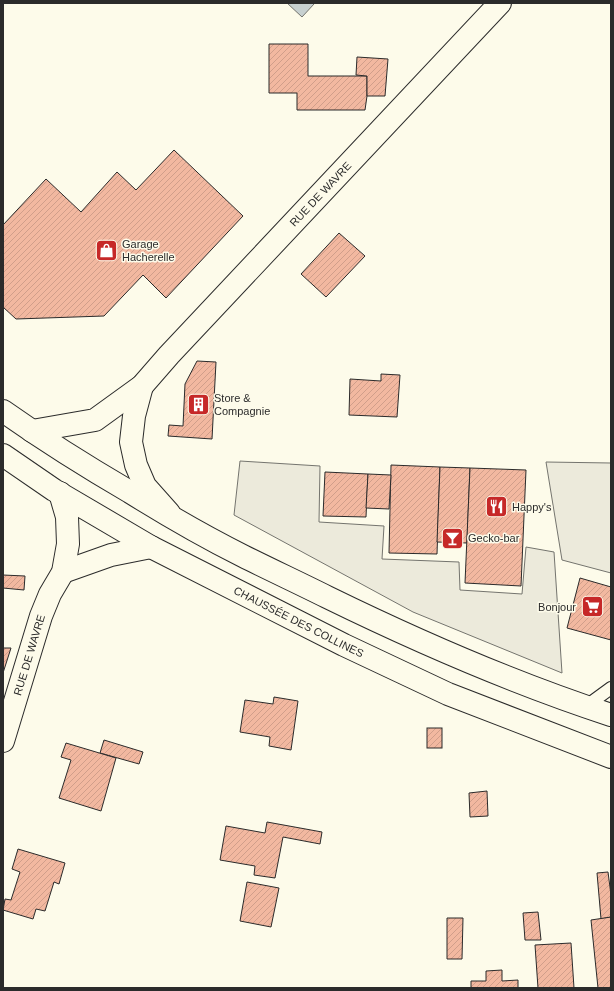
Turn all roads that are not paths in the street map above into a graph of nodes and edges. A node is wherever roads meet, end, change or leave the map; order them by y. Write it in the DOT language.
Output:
graph roads {
  1 [pos="500,3"];
  2 [pos="142,386"];
  3 [pos="3,411"];
  4 [pos="32,431"];
  5 [pos="3,455"];
  6 [pos="60,493"];
  7 [pos="174,519"];
  8 [pos="152,547"];
  9 [pos="63,572"];
  10 [pos="611,688"];
  11 [pos="585,707"];
  12 [pos="611,715"];
  13 [pos="3,741"];
  14 [pos="611,757"];
  1 -- 2 [label="main road, RUE DE WAVRE"];
  2 -- 4 [label="main road, RUE DE WAVRE"];
  2 -- 7 [label="main road, RUE DE WAVRE"];
  3 -- 4 [label="main road"];
  4 -- 7 [label="main road"];
  5 -- 6 [label="main road, CHAUSSÉE DES COLLINES"];
  6 -- 8 [label="main road, CHAUSSÉE DES COLLINES"];
  6 -- 9 [label="main road, RUE DE WAVRE"];
  7 -- 11 [label="main road"];
  8 -- 9 [label="main road"];
  8 -- 14 [label="main road, CHAUSSÉE DES COLLINES"];
  9 -- 13 [label="main road, RUE DE WAVRE"];
  10 -- 11 [label="lane"];
  11 -- 12 [label="main road"];
}
